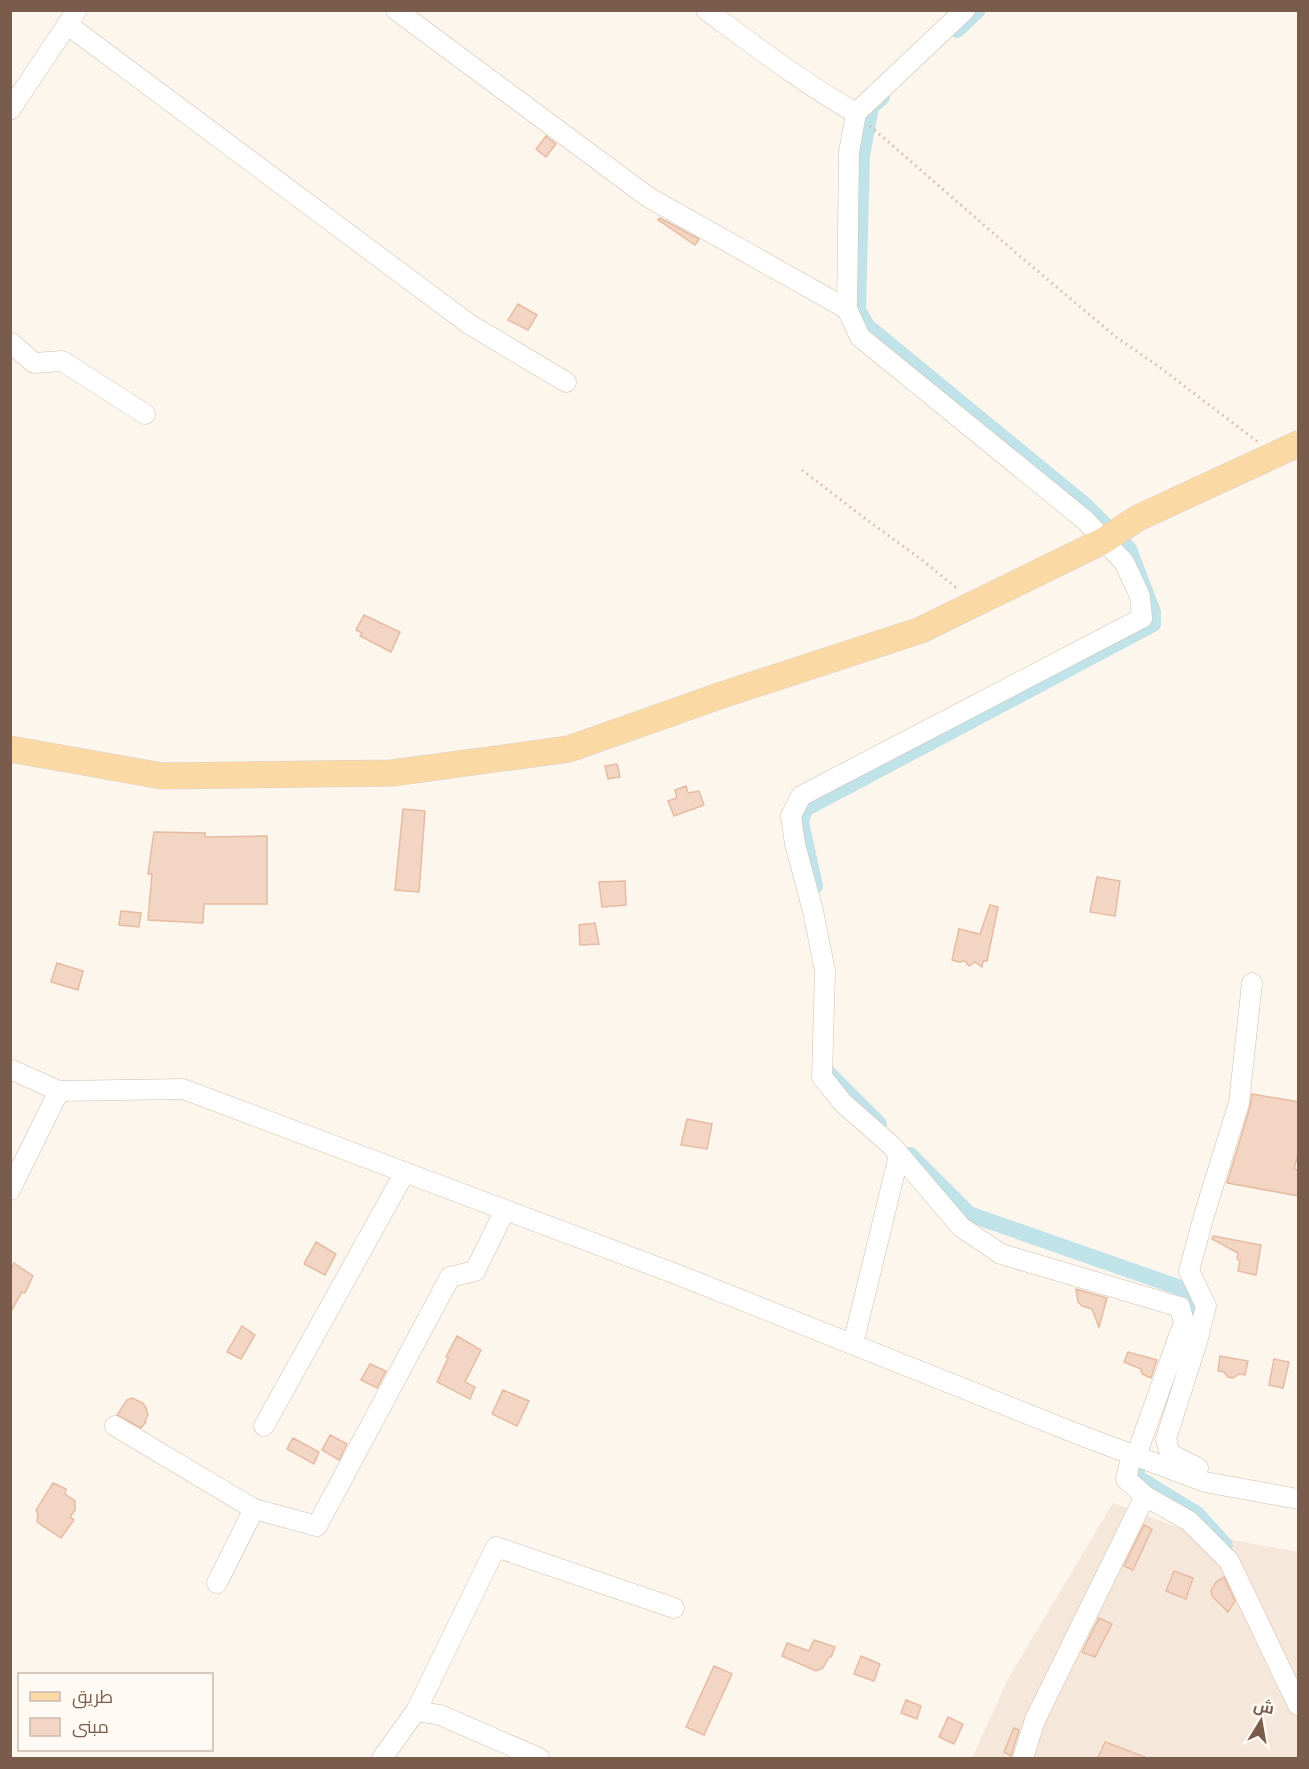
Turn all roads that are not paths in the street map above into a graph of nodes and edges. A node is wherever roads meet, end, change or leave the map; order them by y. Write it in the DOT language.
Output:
graph roads {
  1 [pos="396,10"];
  2 [pos="706,10"];
  3 [pos="965,10"];
  4 [pos="72,18"];
  5 [pos="10,110"];
  6 [pos="856,113"];
  7 [pos="847,309"];
  8 [pos="10,342"];
  9 [pos="566,382"];
  10 [pos="145,414"];
  11 [pos="1299,444"];
  12 [pos="1103,541"];
  13 [pos="10,749"];
  14 [pos="1252,983"];
  15 [pos="10,1069"];
  16 [pos="59,1090"];
  17 [pos="899,1155"];
  18 [pos="405,1173"];
  19 [pos="10,1190"];
  20 [pos="505,1210"];
  21 [pos="853,1344"];
  22 [pos="115,1426"];
  23 [pos="264,1426"];
  24 [pos="1134,1455"];
  25 [pos="1215,1484"];
  26 [pos="1145,1496"];
  27 [pos="1299,1499"];
  28 [pos="254,1509"];
  29 [pos="217,1582"];
  30 [pos="674,1608"];
  31 [pos="1299,1705"];
  32 [pos="416,1711"];
  33 [pos="382,1758"];
  34 [pos="538,1758"];
  35 [pos="1023,1758"];
  1 -- 7 [label="street"];
  2 -- 6 [label="street"];
  3 -- 6 [label="street"];
  4 -- 5 [label="street"];
  4 -- 9 [label="street"];
  6 -- 7 [label="street"];
  7 -- 12 [label="street"];
  8 -- 10 [label="street"];
  11 -- 12 [label="main road"];
  12 -- 13 [label="main road"];
  12 -- 17 [label="street"];
  14 -- 25 [label="street"];
  15 -- 16 [label="street"];
  16 -- 18 [label="street"];
  16 -- 19 [label="street"];
  17 -- 21 [label="street"];
  17 -- 24 [label="street"];
  18 -- 20 [label="street"];
  18 -- 23 [label="street"];
  20 -- 21 [label="street"];
  20 -- 28 [label="street"];
  21 -- 24 [label="street"];
  22 -- 28 [label="street"];
  24 -- 25 [label="street"];
  24 -- 26 [label="street"];
  25 -- 27 [label="street"];
  26 -- 31 [label="street"];
  26 -- 35 [label="street"];
  28 -- 29 [label="street"];
  30 -- 32 [label="street"];
  32 -- 33 [label="street"];
  32 -- 34 [label="street"];
}
